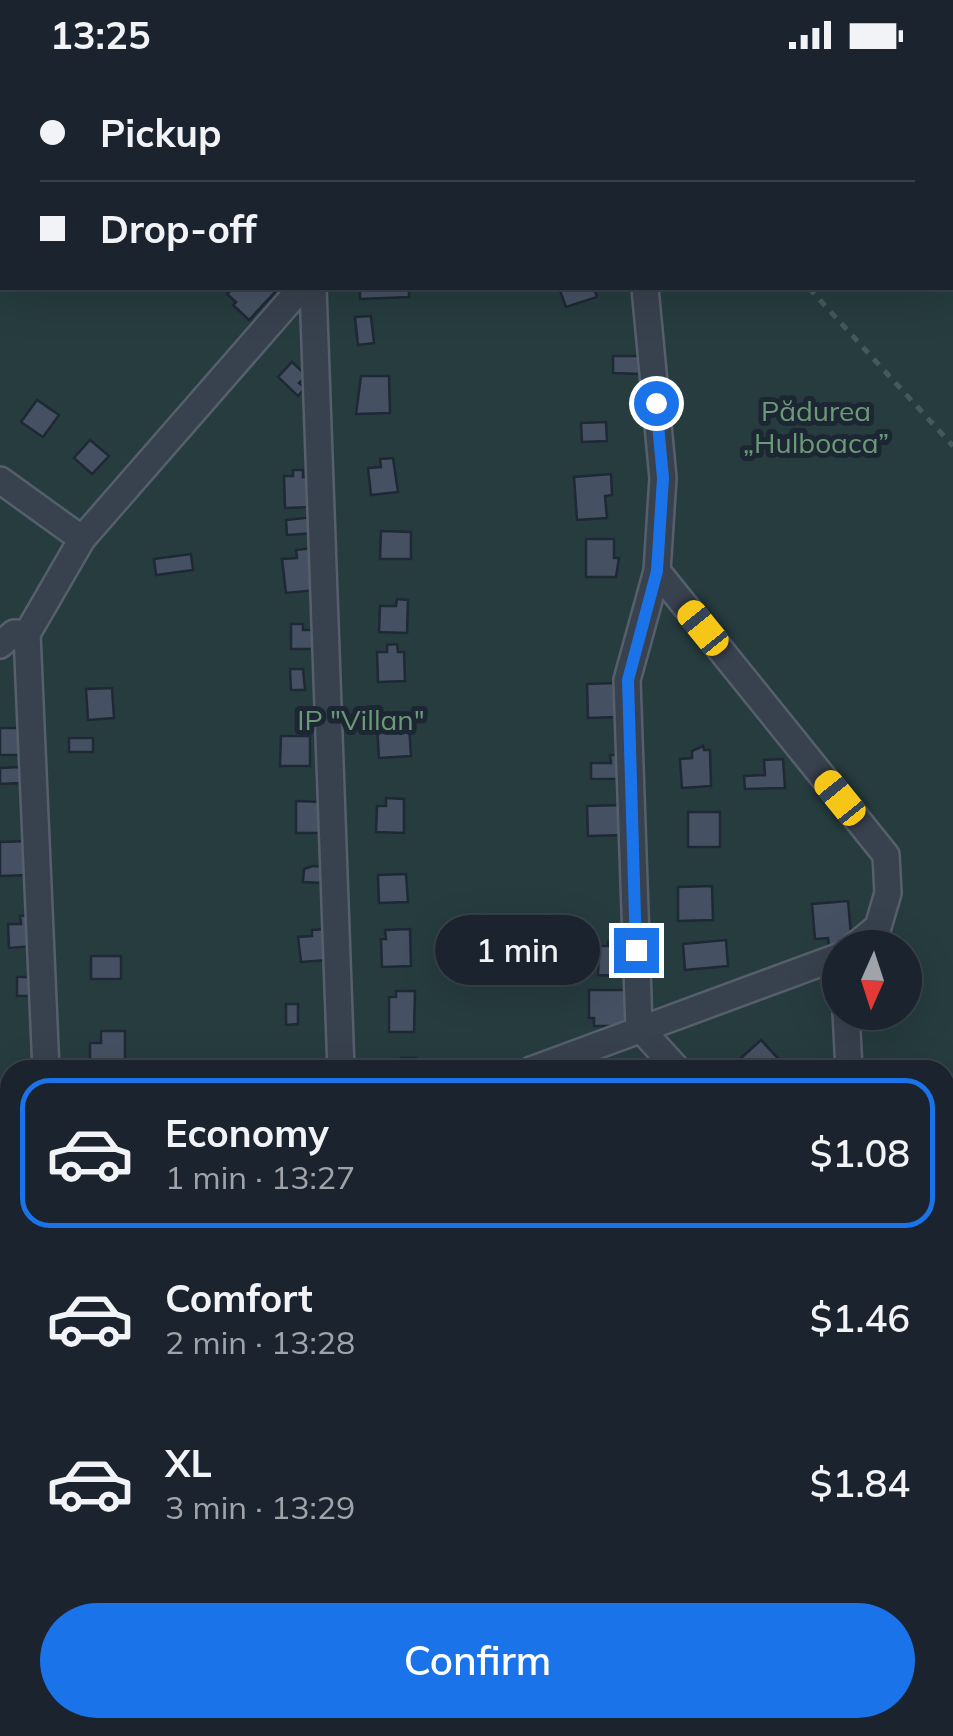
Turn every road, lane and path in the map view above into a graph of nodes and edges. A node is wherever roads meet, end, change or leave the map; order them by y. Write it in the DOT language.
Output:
graph roads {
  1 [pos="299,290"];
  2 [pos="313,290"];
  3 [pos="645,290"];
  4 [pos="811,290"];
  5 [pos="953,446"];
  6 [pos="0,480"];
  7 [pos="82,539"];
  8 [pos="657,571"];
  9 [pos="27,634"];
  10 [pos="0,644"];
  11 [pos="874,930"];
  12 [pos="822,962"];
  13 [pos="639,1027"];
  14 [pos="847,1030"];
  15 [pos="46,1060"];
  16 [pos="340,1060"];
  17 [pos="555,1060"];
  18 [pos="669,1060"];
  19 [pos="849,1060"];
  1 -- 7 [label="street"];
  2 -- 16 [label="street"];
  3 -- 8 [label="street"];
  4 -- 5 [label="path"];
  6 -- 7 [label="street"];
  7 -- 9 [label="street"];
  8 -- 11 [label="street"];
  8 -- 13 [label="street"];
  9 -- 10 [label="street"];
  9 -- 15 [label="street"];
  12 -- 13 [label="street"];
  13 -- 17 [label="street"];
  13 -- 18 [label="street"];
  14 -- 19 [label="street"];
}
